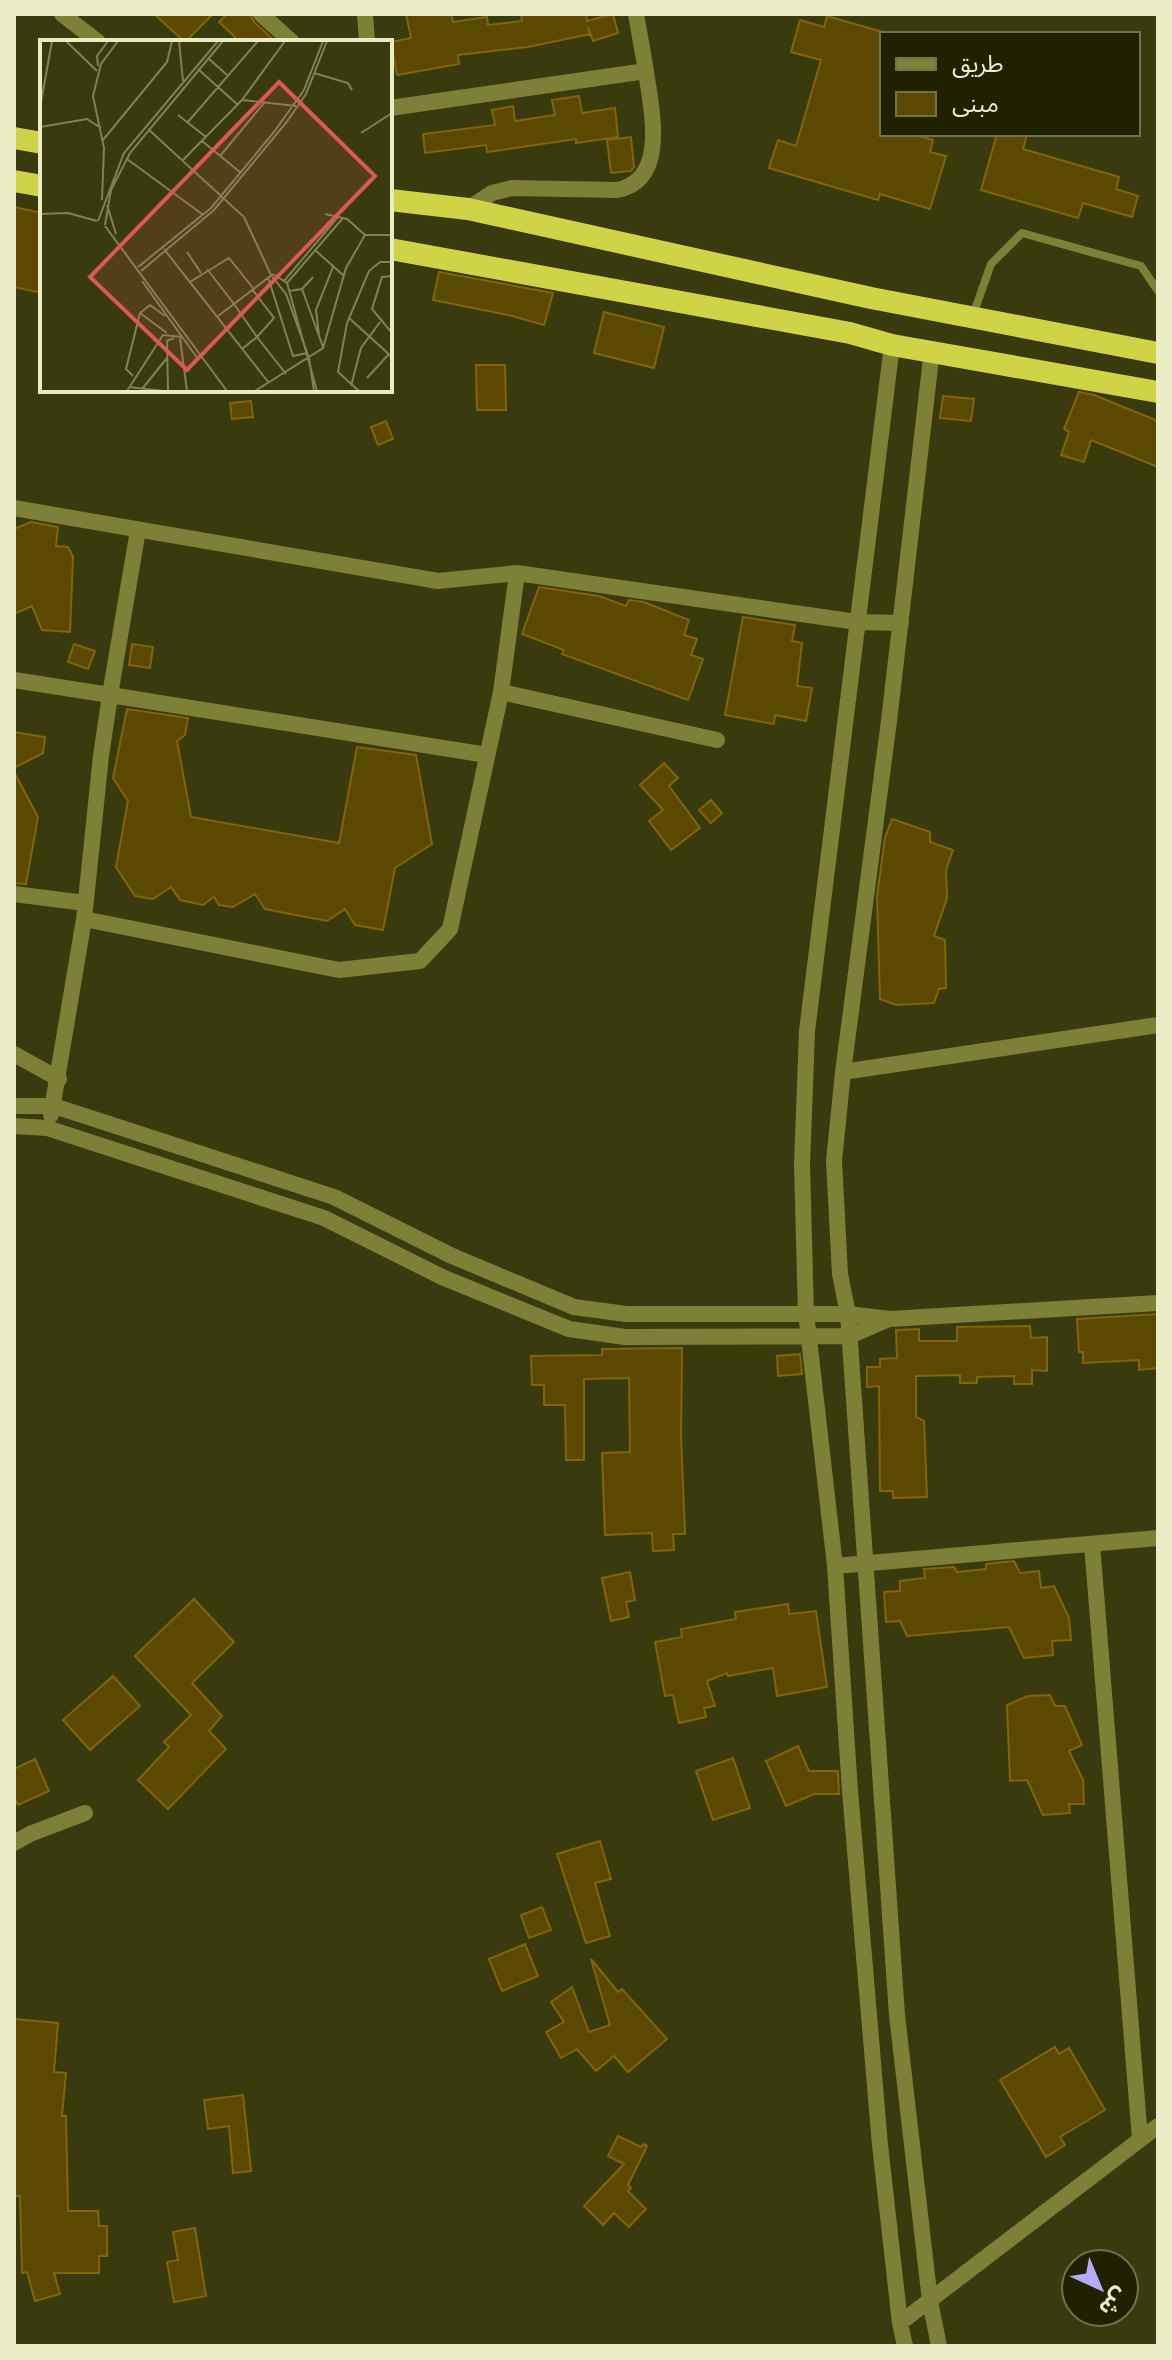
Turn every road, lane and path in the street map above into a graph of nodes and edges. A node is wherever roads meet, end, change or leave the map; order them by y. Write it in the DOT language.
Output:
graph roads {
  1 [pos="62,14"];
  2 [pos="261,14"];
  3 [pos="365,14"];
  4 [pos="636,14"];
  5 [pos="95,40"];
  6 [pos="290,40"];
  7 [pos="367,40"];
  8 [pos="646,71"];
  9 [pos="392,108"];
  10 [pos="14,138"];
  11 [pos="40,143"];
  12 [pos="14,181"];
  13 [pos="40,186"];
  14 [pos="392,200"];
  15 [pos="468,209"];
  16 [pos="392,249"];
  17 [pos="1158,291"];
  18 [pos="973,317"];
  19 [pos="892,345"];
  20 [pos="932,350"];
  21 [pos="1158,353"];
  22 [pos="1158,392"];
  23 [pos="14,508"];
  24 [pos="138,530"];
  25 [pos="517,573"];
  26 [pos="857,622"];
  27 [pos="901,623"];
  28 [pos="14,680"];
  29 [pos="501,692"];
  30 [pos="110,695"];
  31 [pos="717,740"];
  32 [pos="487,755"];
  33 [pos="14,894"];
  34 [pos="85,911"];
  35 [pos="1158,1025"];
  36 [pos="14,1054"];
  37 [pos="843,1072"];
  38 [pos="59,1079"];
  39 [pos="14,1106"];
  40 [pos="54,1106"];
  41 [pos="14,1126"];
  42 [pos="47,1128"];
  43 [pos="1158,1303"];
  44 [pos="806,1313"];
  45 [pos="848,1314"];
  46 [pos="890,1319"];
  47 [pos="850,1336"];
  48 [pos="809,1337"];
  49 [pos="1158,1538"];
  50 [pos="1092,1544"];
  51 [pos="866,1564"];
  52 [pos="835,1566"];
  53 [pos="85,1813"];
  54 [pos="14,1843"];
  55 [pos="1158,2126"];
  56 [pos="1140,2139"];
  57 [pos="930,2301"];
  58 [pos="900,2323"];
  59 [pos="905,2346"];
  60 [pos="939,2346"];
  1 -- 5 [label="street"];
  2 -- 6 [label="street"];
  3 -- 7 [label="street"];
  4 -- 8 [label="street"];
  8 -- 9 [label="street"];
  8 -- 15 [label="street"];
  10 -- 11 [label="highway"];
  12 -- 13 [label="highway"];
  14 -- 15 [label="highway"];
  15 -- 18 [label="highway"];
  16 -- 19 [label="highway"];
  17 -- 18 [label="lane"];
  18 -- 21 [label="highway"];
  19 -- 20 [label="highway"];
  19 -- 26 [label="street"];
  20 -- 22 [label="highway"];
  20 -- 27 [label="street"];
  23 -- 24 [label="street"];
  24 -- 25 [label="street"];
  24 -- 30 [label="street"];
  25 -- 26 [label="street"];
  25 -- 29 [label="street"];
  26 -- 27 [label="street"];
  26 -- 44 [label="street"];
  27 -- 37 [label="street"];
  28 -- 30 [label="street"];
  29 -- 31 [label="street"];
  29 -- 32 [label="street"];
  30 -- 32 [label="street"];
  30 -- 34 [label="street"];
  32 -- 34 [label="street"];
  33 -- 34 [label="street"];
  34 -- 38 [label="street"];
  35 -- 37 [label="street"];
  36 -- 38 [label="street"];
  37 -- 45 [label="street"];
  38 -- 40 [label="street"];
  39 -- 40 [label="street"];
  40 -- 42 [label="street"];
  40 -- 44 [label="street"];
  41 -- 42 [label="street"];
  42 -- 48 [label="street"];
  43 -- 46 [label="street"];
  44 -- 45 [label="street"];
  44 -- 48 [label="street"];
  45 -- 46 [label="street"];
  45 -- 47 [label="street"];
  46 -- 47 [label="street"];
  47 -- 48 [label="street"];
  47 -- 51 [label="street"];
  48 -- 52 [label="street"];
  49 -- 50 [label="street"];
  50 -- 51 [label="street"];
  50 -- 56 [label="street"];
  51 -- 52 [label="street"];
  51 -- 57 [label="street"];
  52 -- 58 [label="street"];
  53 -- 54 [label="street"];
  55 -- 56 [label="street"];
  56 -- 57 [label="street"];
  57 -- 58 [label="street"];
  57 -- 60 [label="street"];
  58 -- 59 [label="street"];
}
